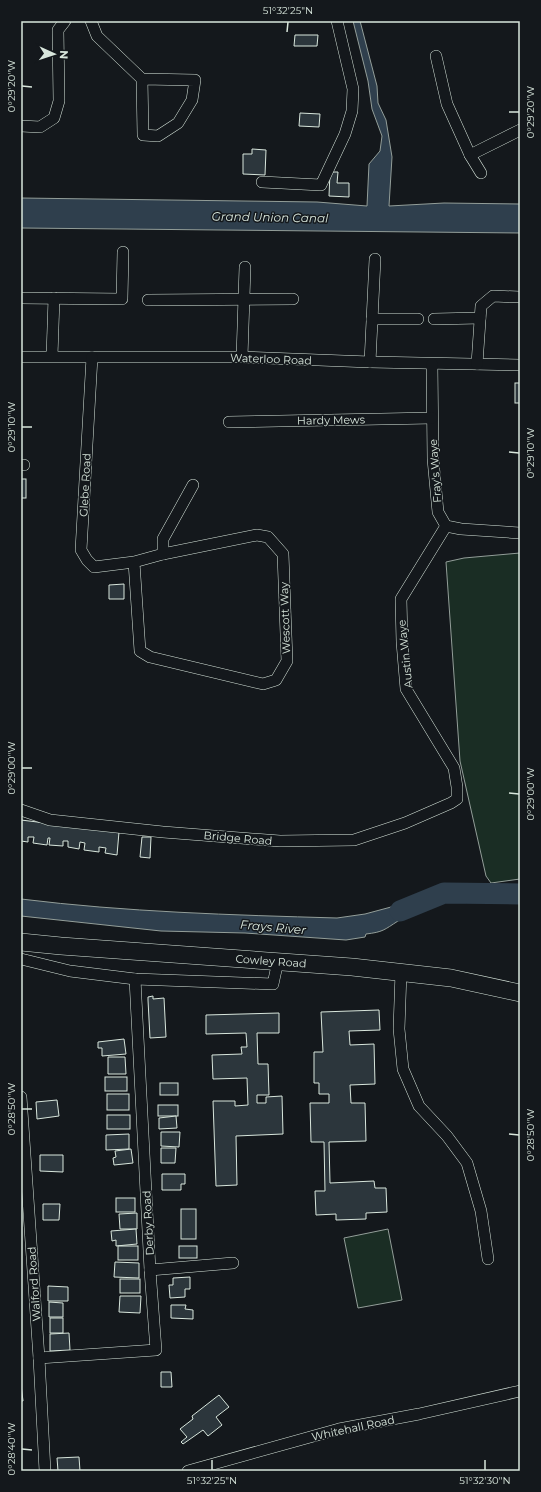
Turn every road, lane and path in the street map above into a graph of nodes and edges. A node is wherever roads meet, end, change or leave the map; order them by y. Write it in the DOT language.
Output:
graph roads {
  1 [pos="65,21"];
  2 [pos="91,21"];
  3 [pos="337,21"];
  4 [pos="436,56"];
  5 [pos="142,79"];
  6 [pos="21,126"];
  7 [pos="520,130"];
  8 [pos="470,155"];
  9 [pos="481,174"];
  10 [pos="262,182"];
  11 [pos="123,252"];
  12 [pos="375,259"];
  13 [pos="245,267"];
  14 [pos="520,297"];
  15 [pos="21,298"];
  16 [pos="54,298"];
  17 [pos="244,299"];
  18 [pos="293,299"];
  19 [pos="148,300"];
  20 [pos="480,318"];
  21 [pos="372,319"];
  22 [pos="418,319"];
  23 [pos="434,319"];
  24 [pos="52,356"];
  25 [pos="21,357"];
  26 [pos="92,357"];
  27 [pos="242,357"];
  28 [pos="370,362"];
  29 [pos="432,364"];
  30 [pos="477,364"];
  31 [pos="520,365"];
  32 [pos="432,418"];
  33 [pos="229,422"];
  34 [pos="194,485"];
  35 [pos="446,526"];
  36 [pos="520,533"];
  37 [pos="163,554"];
  38 [pos="134,562"];
  39 [pos="451,803"];
  40 [pos="21,810"];
  41 [pos="21,942"];
  42 [pos="21,959"];
  43 [pos="278,961"];
  44 [pos="401,972"];
  45 [pos="135,979"];
  46 [pos="520,993"];
  47 [pos="21,1097"];
  48 [pos="488,1259"];
  49 [pos="233,1263"];
  50 [pos="150,1270"];
  51 [pos="40,1358"];
  52 [pos="520,1391"];
  53 [pos="45,1471"];
  54 [pos="188,1471"];
  1 -- 6 [label="street"];
  2 -- 5 [label="street"];
  3 -- 10 [label="street"];
  4 -- 8 [label="street"];
  5 -- 5 [label="street"];
  7 -- 8 [label="street"];
  8 -- 9 [label="street"];
  11 -- 16 [label="street"];
  12 -- 21 [label="street"];
  13 -- 17 [label="street"];
  14 -- 20 [label="street"];
  15 -- 16 [label="street"];
  16 -- 24 [label="street"];
  17 -- 18 [label="street"];
  17 -- 19 [label="street"];
  17 -- 27 [label="street"];
  20 -- 23 [label="street"];
  20 -- 30 [label="street"];
  21 -- 22 [label="street"];
  21 -- 28 [label="street"];
  24 -- 25 [label="street, Waterloo Road"];
  24 -- 26 [label="street, Waterloo Road"];
  26 -- 27 [label="street, Waterloo Road"];
  26 -- 38 [label="street, Glebe Road"];
  27 -- 28 [label="street, Waterloo Road"];
  28 -- 29 [label="street, Waterloo Road"];
  29 -- 30 [label="street, Waterloo Road"];
  29 -- 32 [label="street, Fray's Waye"];
  30 -- 31 [label="street, Waterloo Road"];
  32 -- 33 [label="street, Hardy Mews"];
  32 -- 35 [label="street, Fray's Waye"];
  34 -- 37 [label="street"];
  35 -- 36 [label="street"];
  35 -- 39 [label="street, Austin Waye"];
  37 -- 38 [label="street, Wescott Way"];
  37 -- 38 [label="street, Wescott Way"];
  39 -- 40 [label="street, Bridge Road"];
  41 -- 43 [label="main road, Cowley Road"];
  42 -- 45 [label="street"];
  43 -- 44 [label="main road, Cowley Road"];
  43 -- 45 [label="street"];
  44 -- 46 [label="main road, Cowley Road"];
  44 -- 48 [label="street"];
  45 -- 50 [label="street, Derby Road"];
  47 -- 51 [label="street, Walford Road"];
  49 -- 50 [label="street"];
  50 -- 51 [label="street, Derby Road"];
  51 -- 53 [label="street, Walford Road"];
  52 -- 54 [label="street, Whitehall Road"];
}
